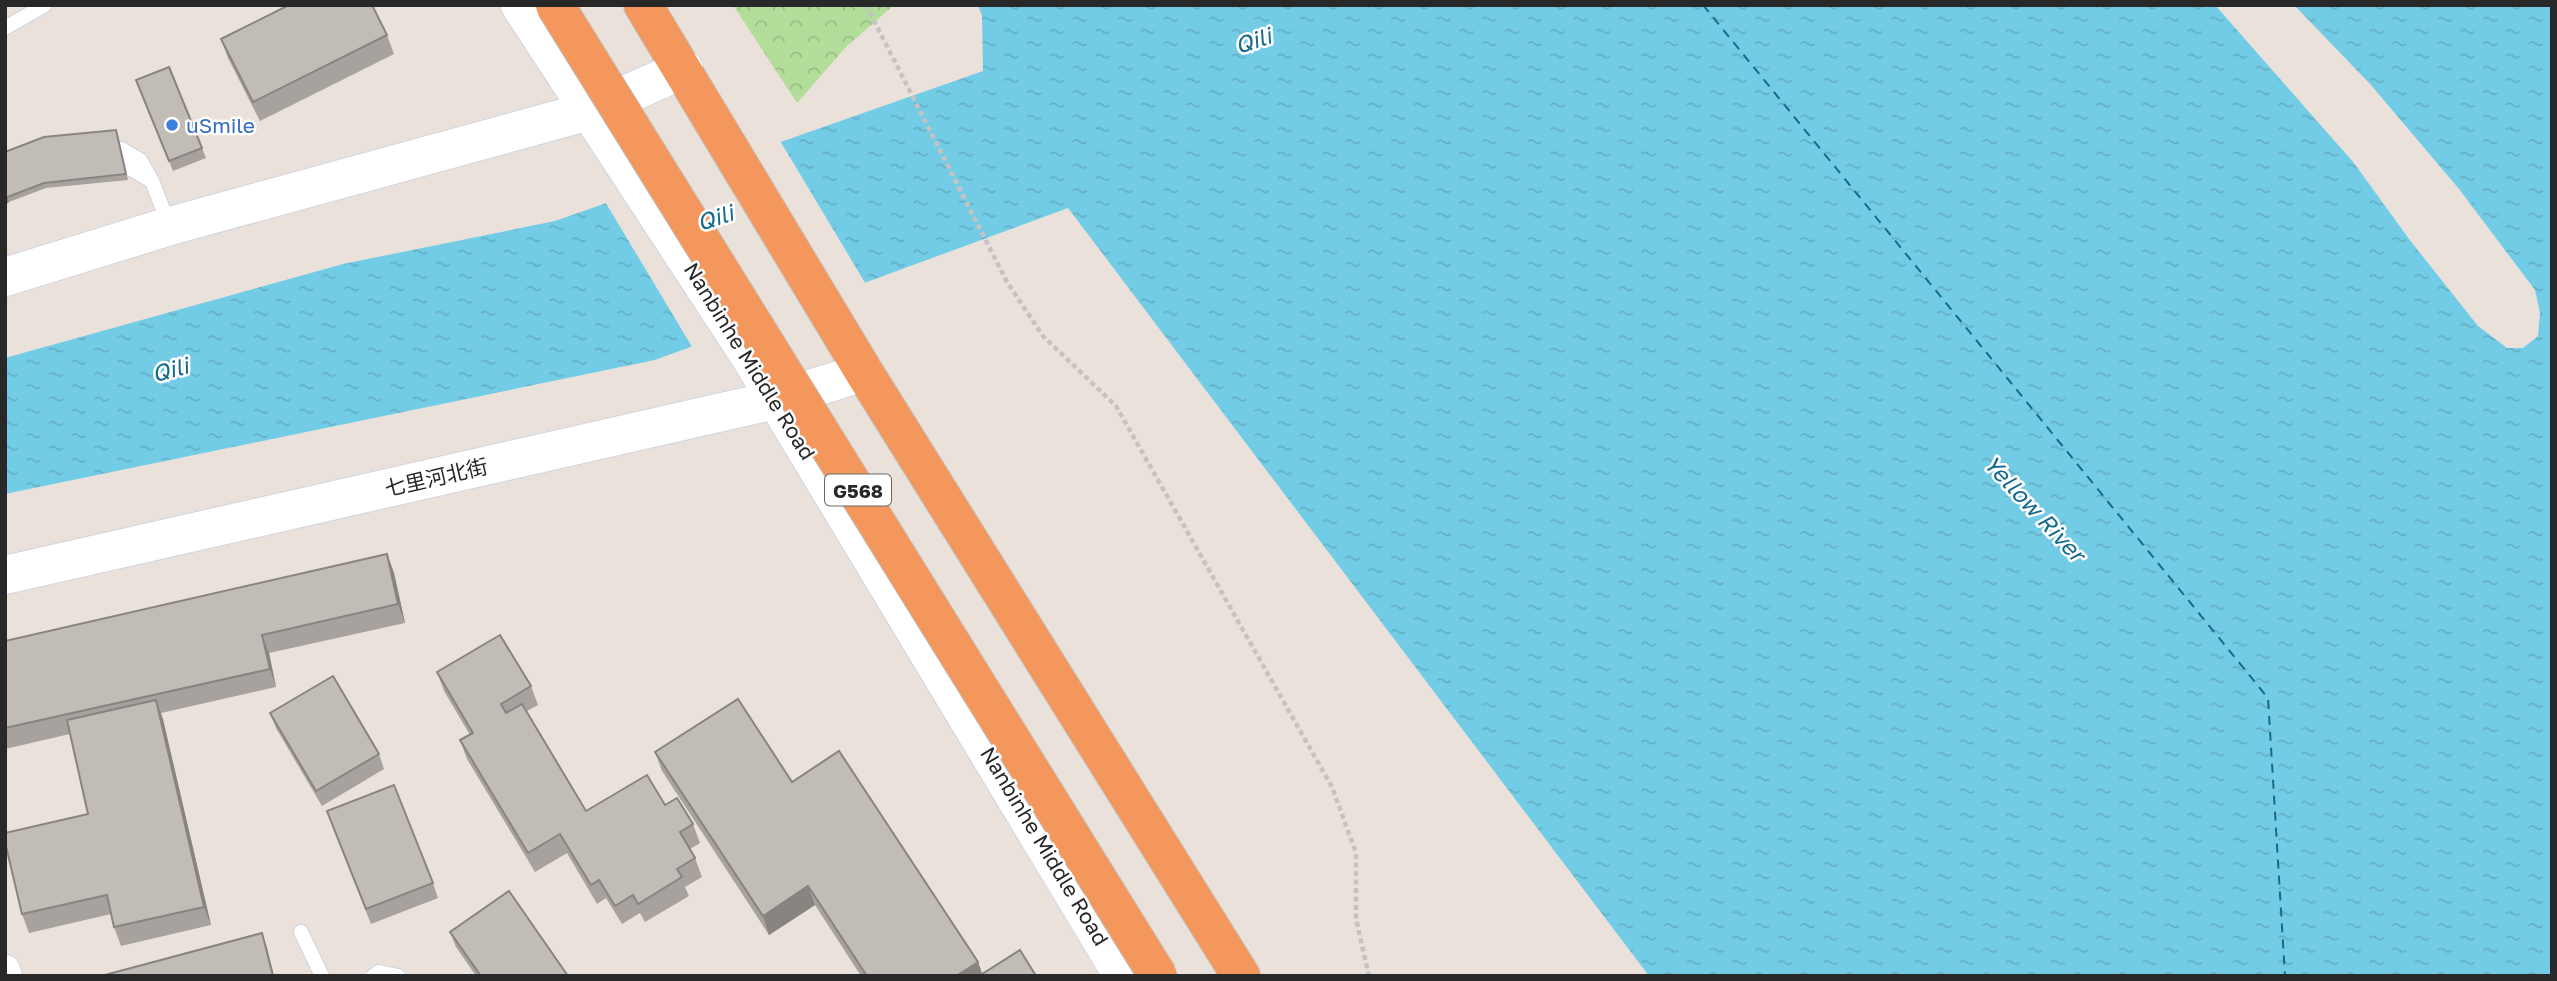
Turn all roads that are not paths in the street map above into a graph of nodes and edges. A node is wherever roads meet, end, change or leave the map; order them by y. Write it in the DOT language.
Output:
graph roads {
  1 [pos="45,5"];
  2 [pos="520,5"];
  3 [pos="555,5"];
  4 [pos="643,5"];
  5 [pos="5,28"];
  6 [pos="684,69"];
  7 [pos="589,111"];
  8 [pos="121,149"];
  9 [pos="124,165"];
  10 [pos="152,181"];
  11 [pos="170,226"];
  12 [pos="5,277"];
  13 [pos="864,372"];
  14 [pos="775,400"];
  15 [pos="5,575"];
  16 [pos="301,932"];
  17 [pos="5,970"];
  18 [pos="7,976"];
  19 [pos="322,976"];
  20 [pos="373,976"];
  21 [pos="398,976"];
  22 [pos="1123,976"];
  23 [pos="1158,976"];
  24 [pos="1241,976"];
  1 -- 5 [label="lane"];
  2 -- 7 [label="street, Nanbinhe Middle Road"];
  3 -- 23 [label="highway, Nanbinhe Middle Road / G568, bridge"];
  4 -- 6 [label="highway, G568"];
  6 -- 7 [label="street"];
  6 -- 13 [label="highway, G568"];
  7 -- 11 [label="street"];
  7 -- 14 [label="street, Nanbinhe Middle Road"];
  8 -- 10 [label="lane"];
  9 -- 10 [label="lane"];
  10 -- 11 [label="lane"];
  11 -- 12 [label="street"];
  13 -- 14 [label="street, 七里河北街"];
  13 -- 24 [label="highway, G568"];
  14 -- 15 [label="street, 七里河北街"];
  14 -- 22 [label="street, Nanbinhe Middle Road"];
  16 -- 19 [label="lane"];
  17 -- 18 [label="street"];
  20 -- 21 [label="lane"];
}
